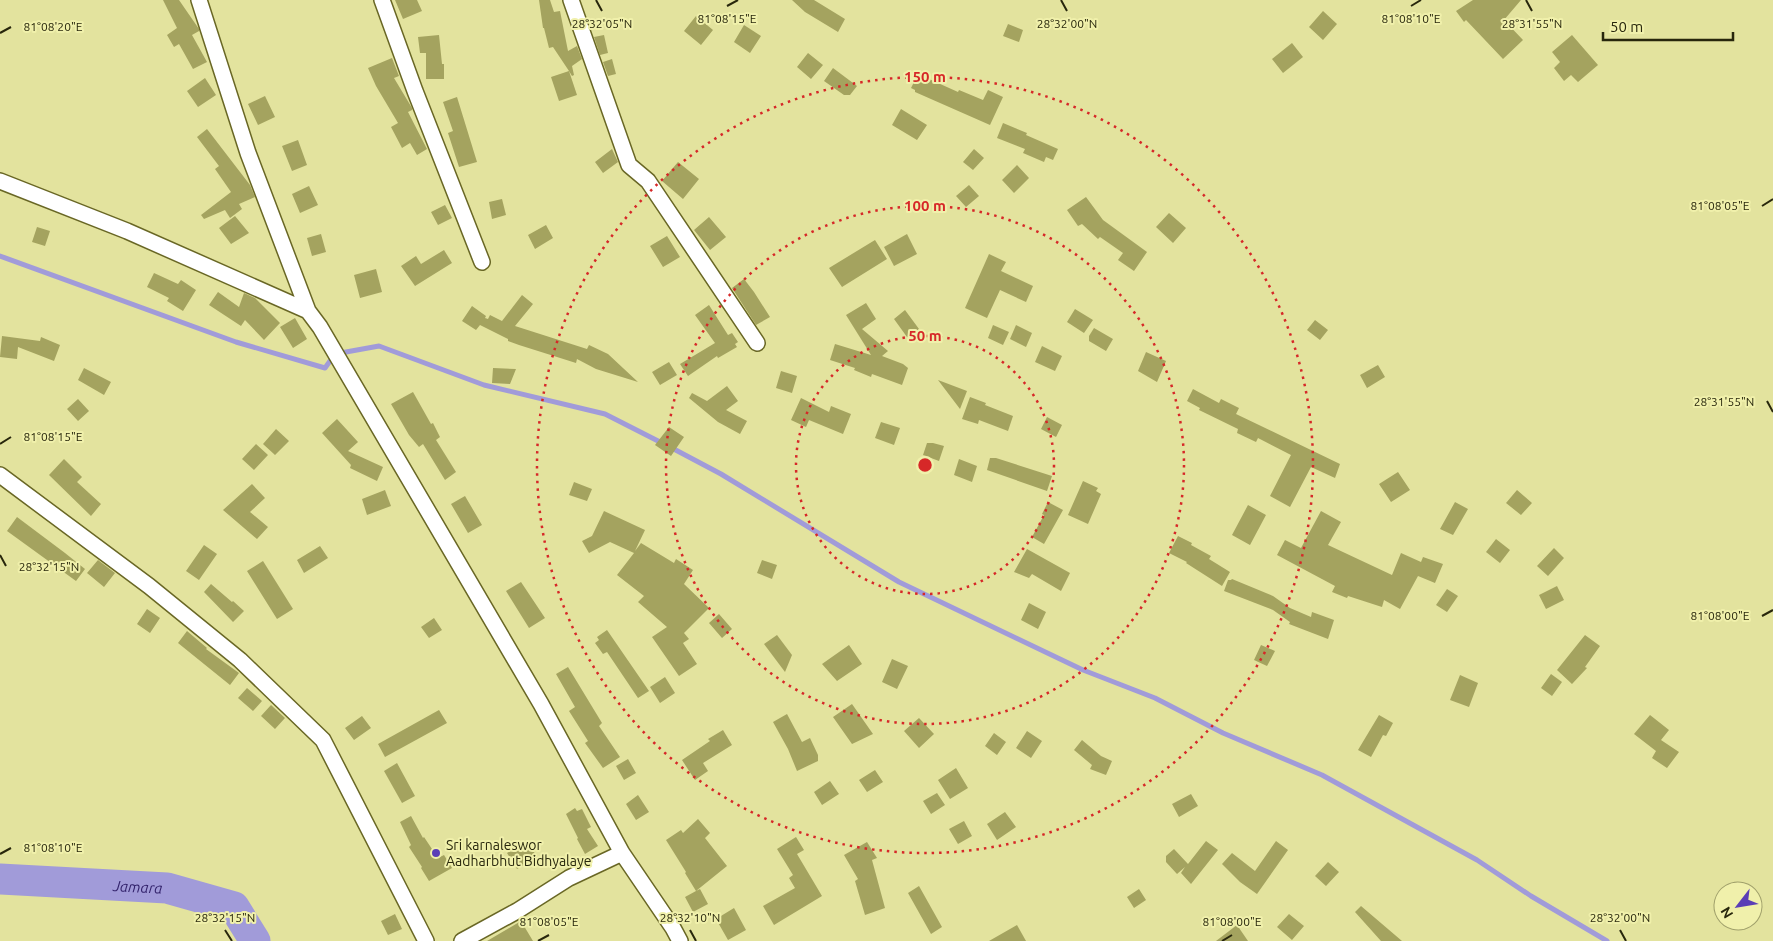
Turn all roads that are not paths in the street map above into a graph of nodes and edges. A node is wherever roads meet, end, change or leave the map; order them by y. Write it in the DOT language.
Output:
graph roads {
  1 [pos="199,0"];
  2 [pos="382,0"];
  3 [pos="571,0"];
  4 [pos="0,181"];
  5 [pos="482,262"];
  6 [pos="308,311"];
  7 [pos="757,343"];
  8 [pos="0,475"];
  9 [pos="622,852"];
  10 [pos="426,941"];
  11 [pos="462,941"];
  12 [pos="680,941"];
  1 -- 6 [label="street"];
  2 -- 5 [label="street"];
  3 -- 7 [label="street"];
  4 -- 6 [label="street"];
  6 -- 9 [label="street"];
  8 -- 10 [label="street"];
  9 -- 11 [label="street"];
  9 -- 12 [label="street"];
}
